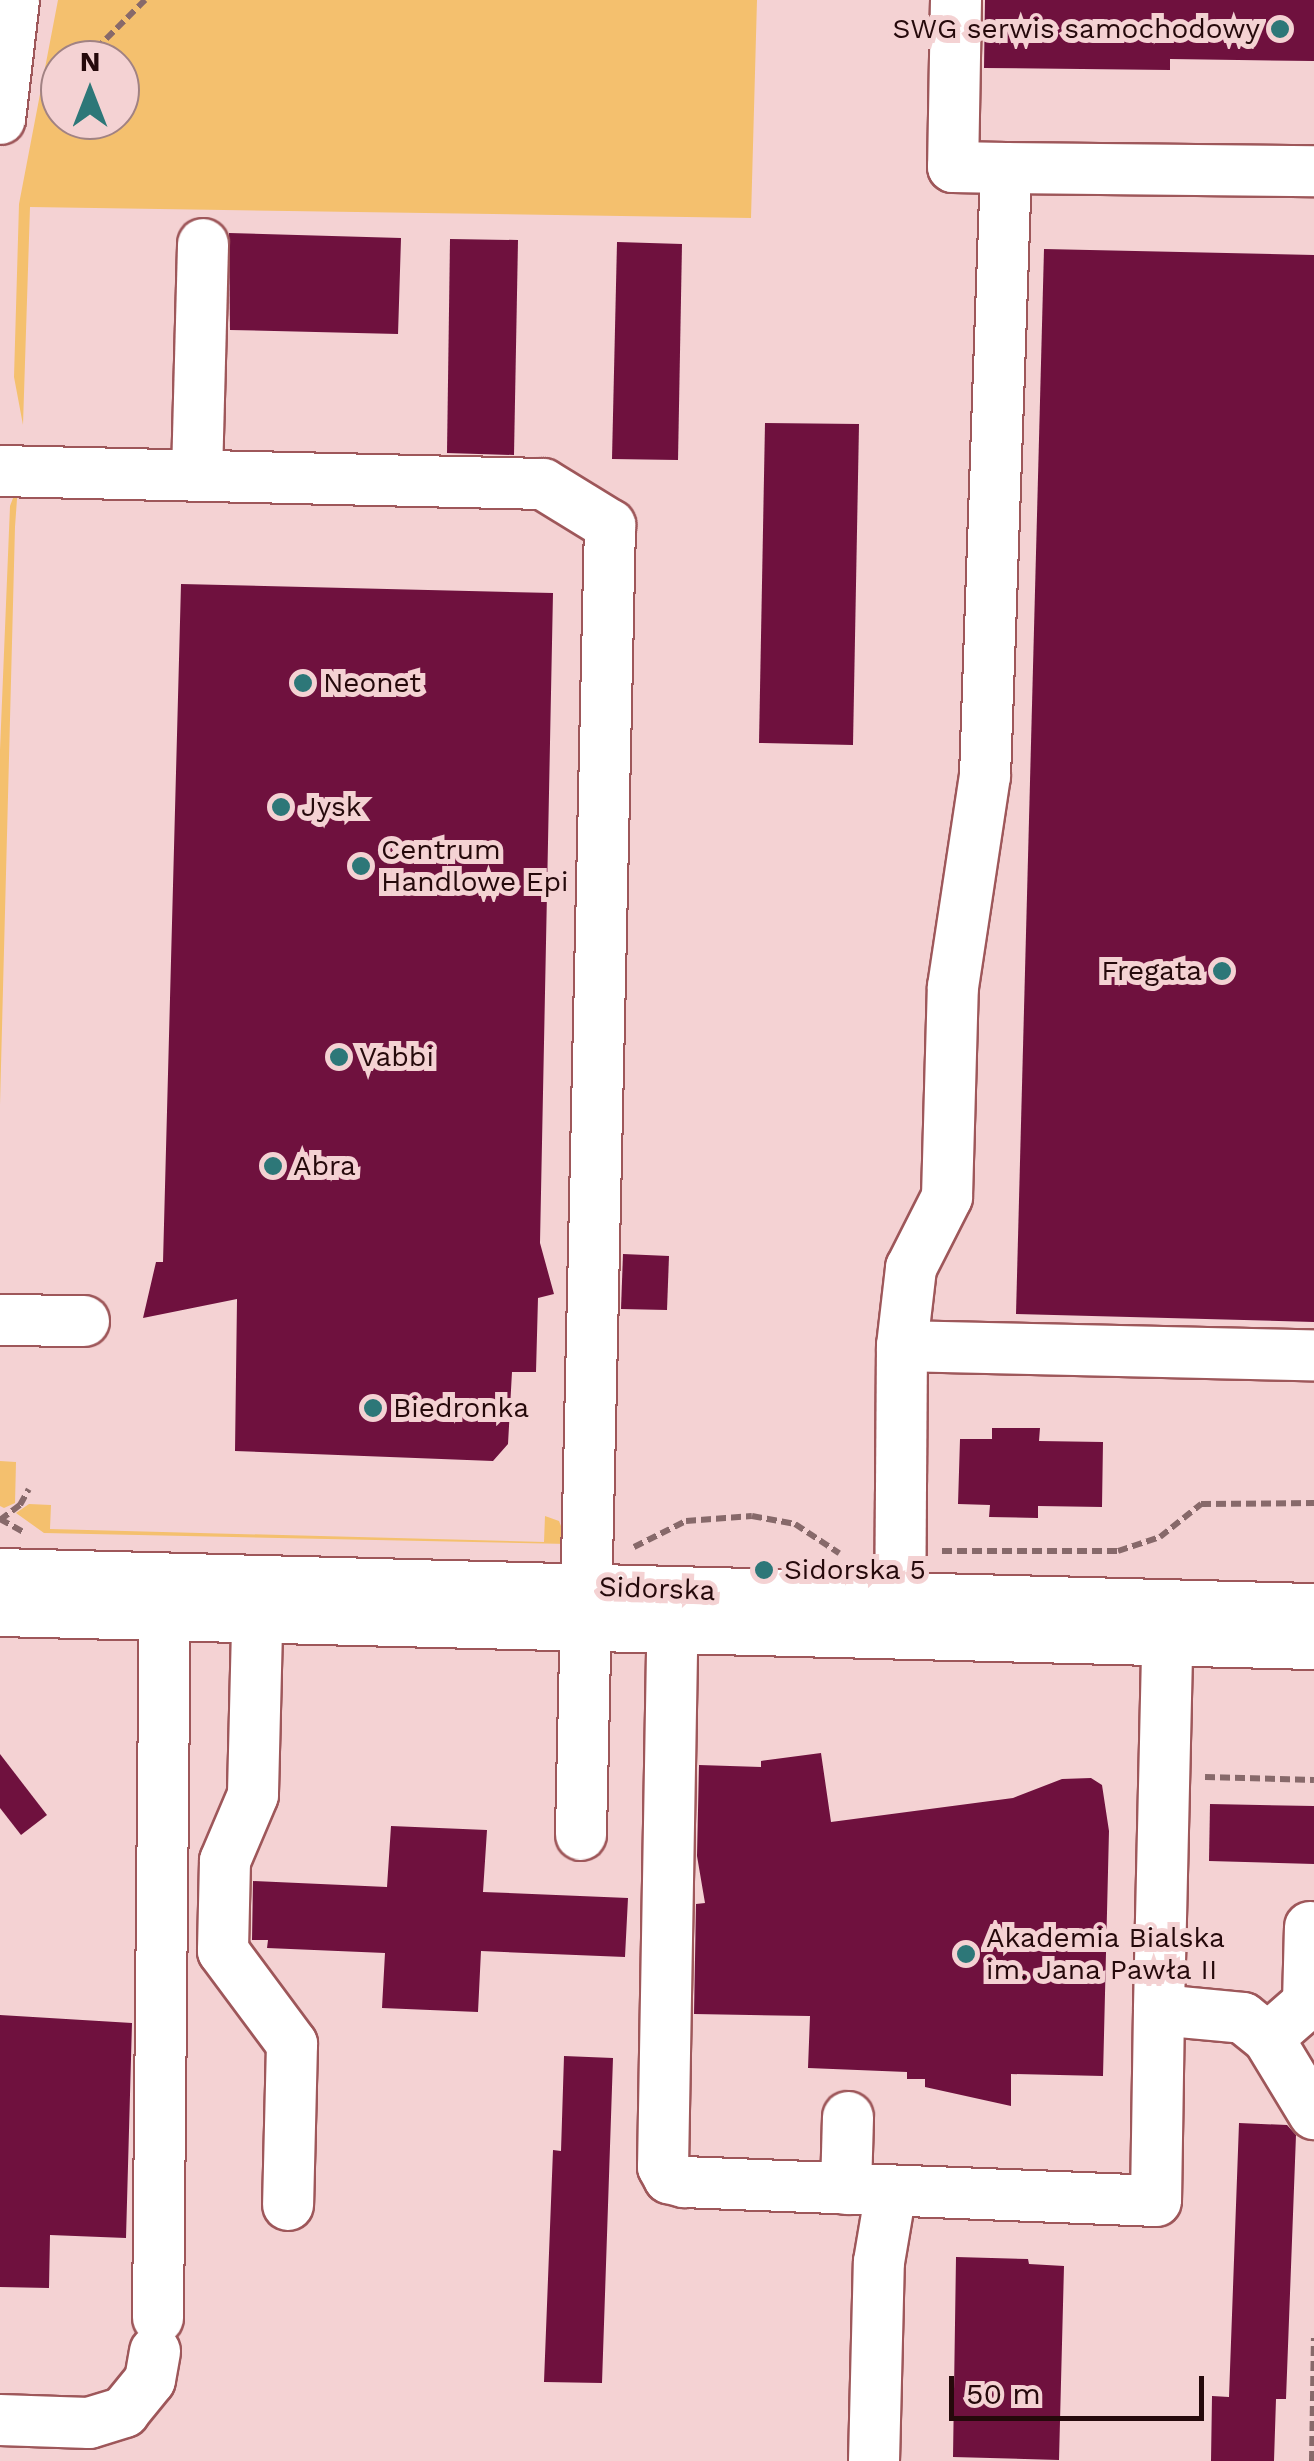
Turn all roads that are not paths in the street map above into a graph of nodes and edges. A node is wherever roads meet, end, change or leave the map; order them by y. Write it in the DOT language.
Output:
graph roads {
  1 [pos="14,0"];
  2 [pos="956,0"];
  3 [pos="0,118"];
  4 [pos="1006,168"];
  5 [pos="1314,170"];
  6 [pos="202,244"];
  7 [pos="0,471"];
  8 [pos="196,475"];
  9 [pos="0,1320"];
  10 [pos="84,1320"];
  11 [pos="902,1346"];
  12 [pos="1314,1355"];
  13 [pos="10,1552"];
  14 [pos="165,1596"];
  15 [pos="258,1598"];
  16 [pos="584,1607"];
  17 [pos="673,1609"];
  18 [pos="0,1611"];
  19 [pos="900,1616"];
  20 [pos="1168,1623"];
  21 [pos="1303,1626"];
  22 [pos="581,1835"];
  23 [pos="1310,1927"];
  24 [pos="1159,2010"];
  25 [pos="1268,2038"];
  26 [pos="1314,2114"];
  27 [pos="848,2117"];
  28 [pos="868,2190"];
  29 [pos="288,2205"];
  30 [pos="4,2411"];
  31 [pos="874,2461"];
  1 -- 3 [label="street"];
  2 -- 4 [label="street"];
  4 -- 5 [label="street"];
  4 -- 11 [label="street"];
  6 -- 8 [label="street"];
  7 -- 8 [label="street"];
  8 -- 16 [label="street"];
  9 -- 10 [label="street"];
  11 -- 12 [label="street"];
  11 -- 19 [label="street"];
  13 -- 14 [label="street, Sidorska"];
  14 -- 15 [label="street, Sidorska"];
  14 -- 18 [label="street, Sidorska"];
  14 -- 30 [label="street"];
  15 -- 16 [label="street, Sidorska"];
  15 -- 29 [label="street"];
  16 -- 17 [label="street, Sidorska"];
  16 -- 22 [label="street"];
  17 -- 19 [label="street, Sidorska"];
  17 -- 28 [label="street"];
  19 -- 20 [label="street, Sidorska"];
  20 -- 21 [label="street, Sidorska"];
  20 -- 24 [label="street"];
  23 -- 25 [label="street"];
  24 -- 25 [label="street"];
  24 -- 28 [label="street"];
  25 -- 26 [label="street"];
  27 -- 28 [label="street"];
  28 -- 31 [label="street"];
}
